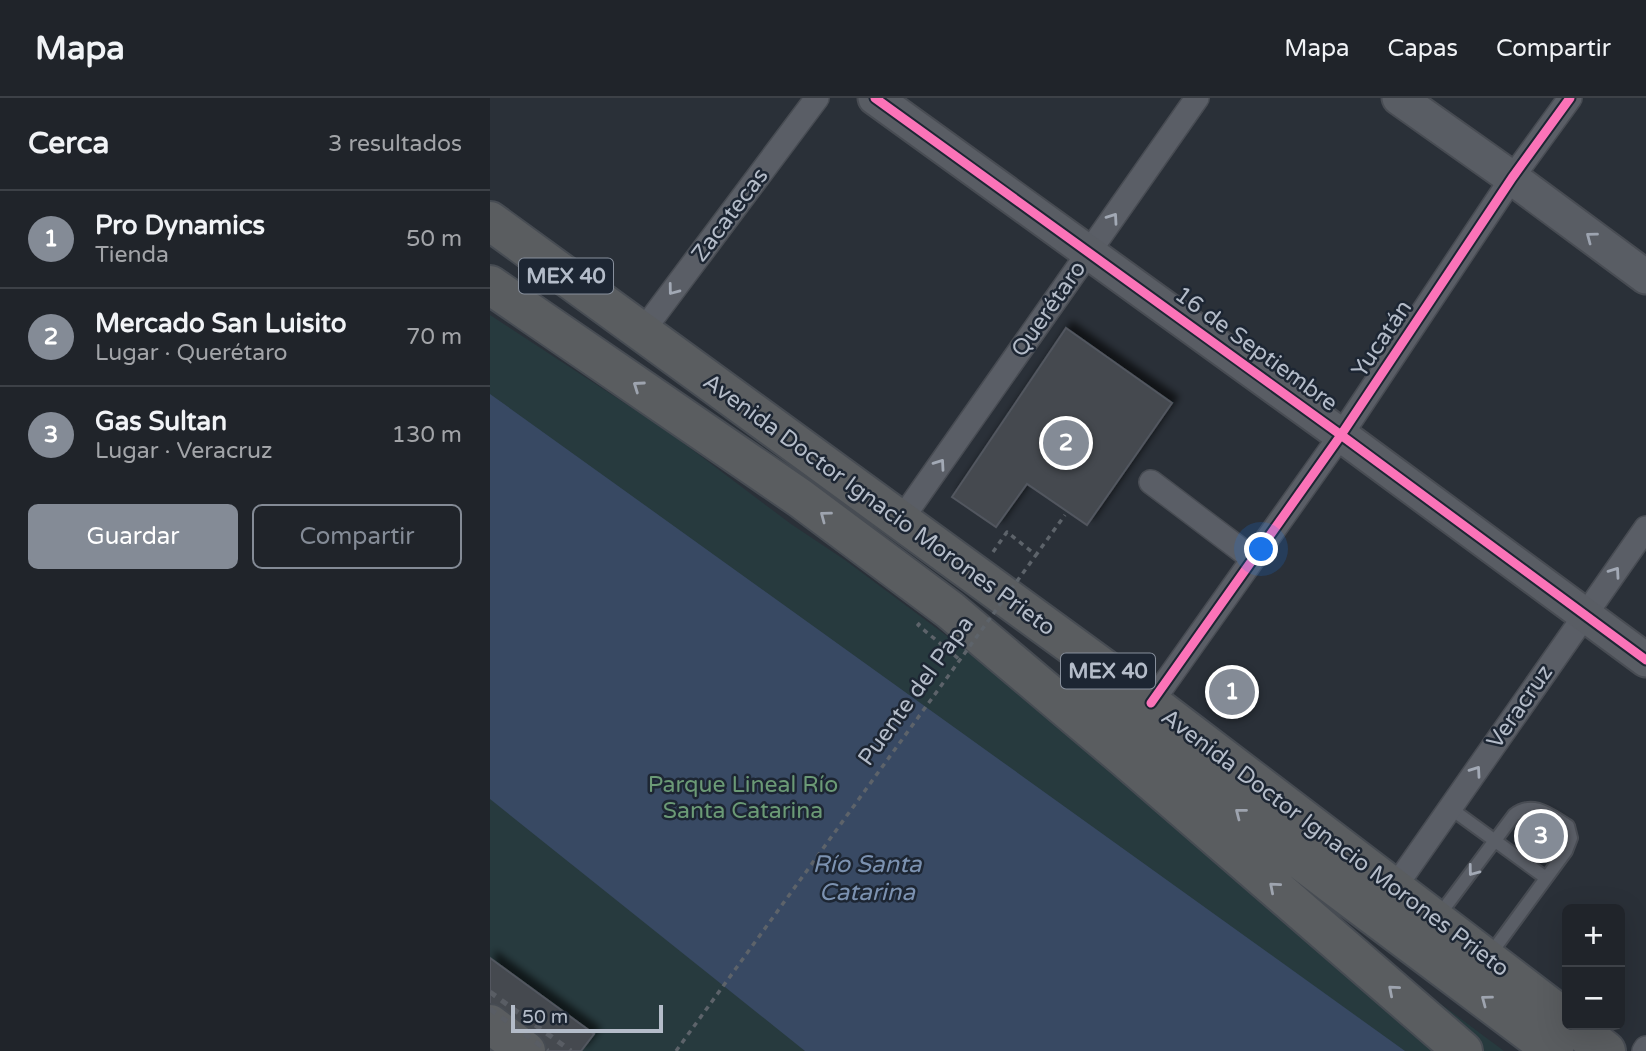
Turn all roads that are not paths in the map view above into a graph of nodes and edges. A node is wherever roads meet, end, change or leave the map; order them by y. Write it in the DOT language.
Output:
graph roads {
  1 [pos="817,98"];
  2 [pos="875,98"];
  3 [pos="1196,98"];
  4 [pos="1399,98"];
  5 [pos="1570,98"];
  6 [pos="1512,178"];
  7 [pos="490,221"];
  8 [pos="490,247"];
  9 [pos="1089,251"];
  10 [pos="1646,277"];
  11 [pos="490,285"];
  12 [pos="642,332"];
  13 [pos="1341,435"];
  14 [pos="1151,482"];
  15 [pos="901,520"];
  16 [pos="1646,528"];
  17 [pos="1253,559"];
  18 [pos="1584,616"];
  19 [pos="1646,660"];
  20 [pos="1137,731"];
  21 [pos="1450,808"];
  22 [pos="1494,842"];
  23 [pos="1546,878"];
  24 [pos="1395,887"];
  25 [pos="1436,919"];
  26 [pos="1487,959"];
  27 [pos="490,1024"];
  28 [pos="1576,1042"];
  29 [pos="526,1051"];
  30 [pos="1463,1051"];
  1 -- 12 [label="street, Zacatecas, one-way"];
  2 -- 9 [label="street, 16 de Septiembre"];
  9 -- 3 [label="street, Querétaro, one-way"];
  4 -- 6 [label="street"];
  5 -- 6 [label="street, Yucatán"];
  10 -- 6 [label="street, one-way"];
  6 -- 13 [label="street, Yucatán"];
  7 -- 12 [label="highway, Avenida Doctor Ignacio Morones Prieto / MEX 40"];
  8 -- 12 [label="highway"];
  9 -- 13 [label="street, 16 de Septiembre"];
  15 -- 9 [label="street, Querétaro, one-way"];
  20 -- 11 [label="highway, Avenida Doctor Ignacio Morones Prieto / MEX 40, one-way"];
  12 -- 15 [label="highway, Avenida Doctor Ignacio Morones Prieto / MEX 40"];
  13 -- 17 [label="street, Yucatán"];
  13 -- 18 [label="street, 16 de Septiembre"];
  14 -- 17 [label="street"];
  15 -- 20 [label="highway, Avenida Doctor Ignacio Morones Prieto / MEX 40"];
  18 -- 16 [label="street, Veracruz, one-way"];
  17 -- 20 [label="street, Yucatán"];
  18 -- 19 [label="street, 16 de Septiembre"];
  21 -- 18 [label="street, Veracruz, one-way"];
  20 -- 24 [label="highway, Avenida Doctor Ignacio Morones Prieto / MEX 40"];
  28 -- 20 [label="highway, MEX 40, one-way"];
  30 -- 20 [label="highway, Avenida Doctor Ignacio Morones Prieto / MEX 40, one-way"];
  21 -- 22 [label="lane"];
  21 -- 24 [label="street, Veracruz"];
  22 -- 23 [label="lane"];
  22 -- 23 [label="lane"];
  22 -- 25 [label="lane, one-way"];
  23 -- 26 [label="lane"];
  24 -- 25 [label="highway, Avenida Doctor Ignacio Morones Prieto / MEX 40"];
  25 -- 26 [label="highway, Avenida Doctor Ignacio Morones Prieto / MEX 40"];
  26 -- 28 [label="highway, Avenida Doctor Ignacio Morones Prieto / MEX 40"];
  27 -- 29 [label="highway"];
}
